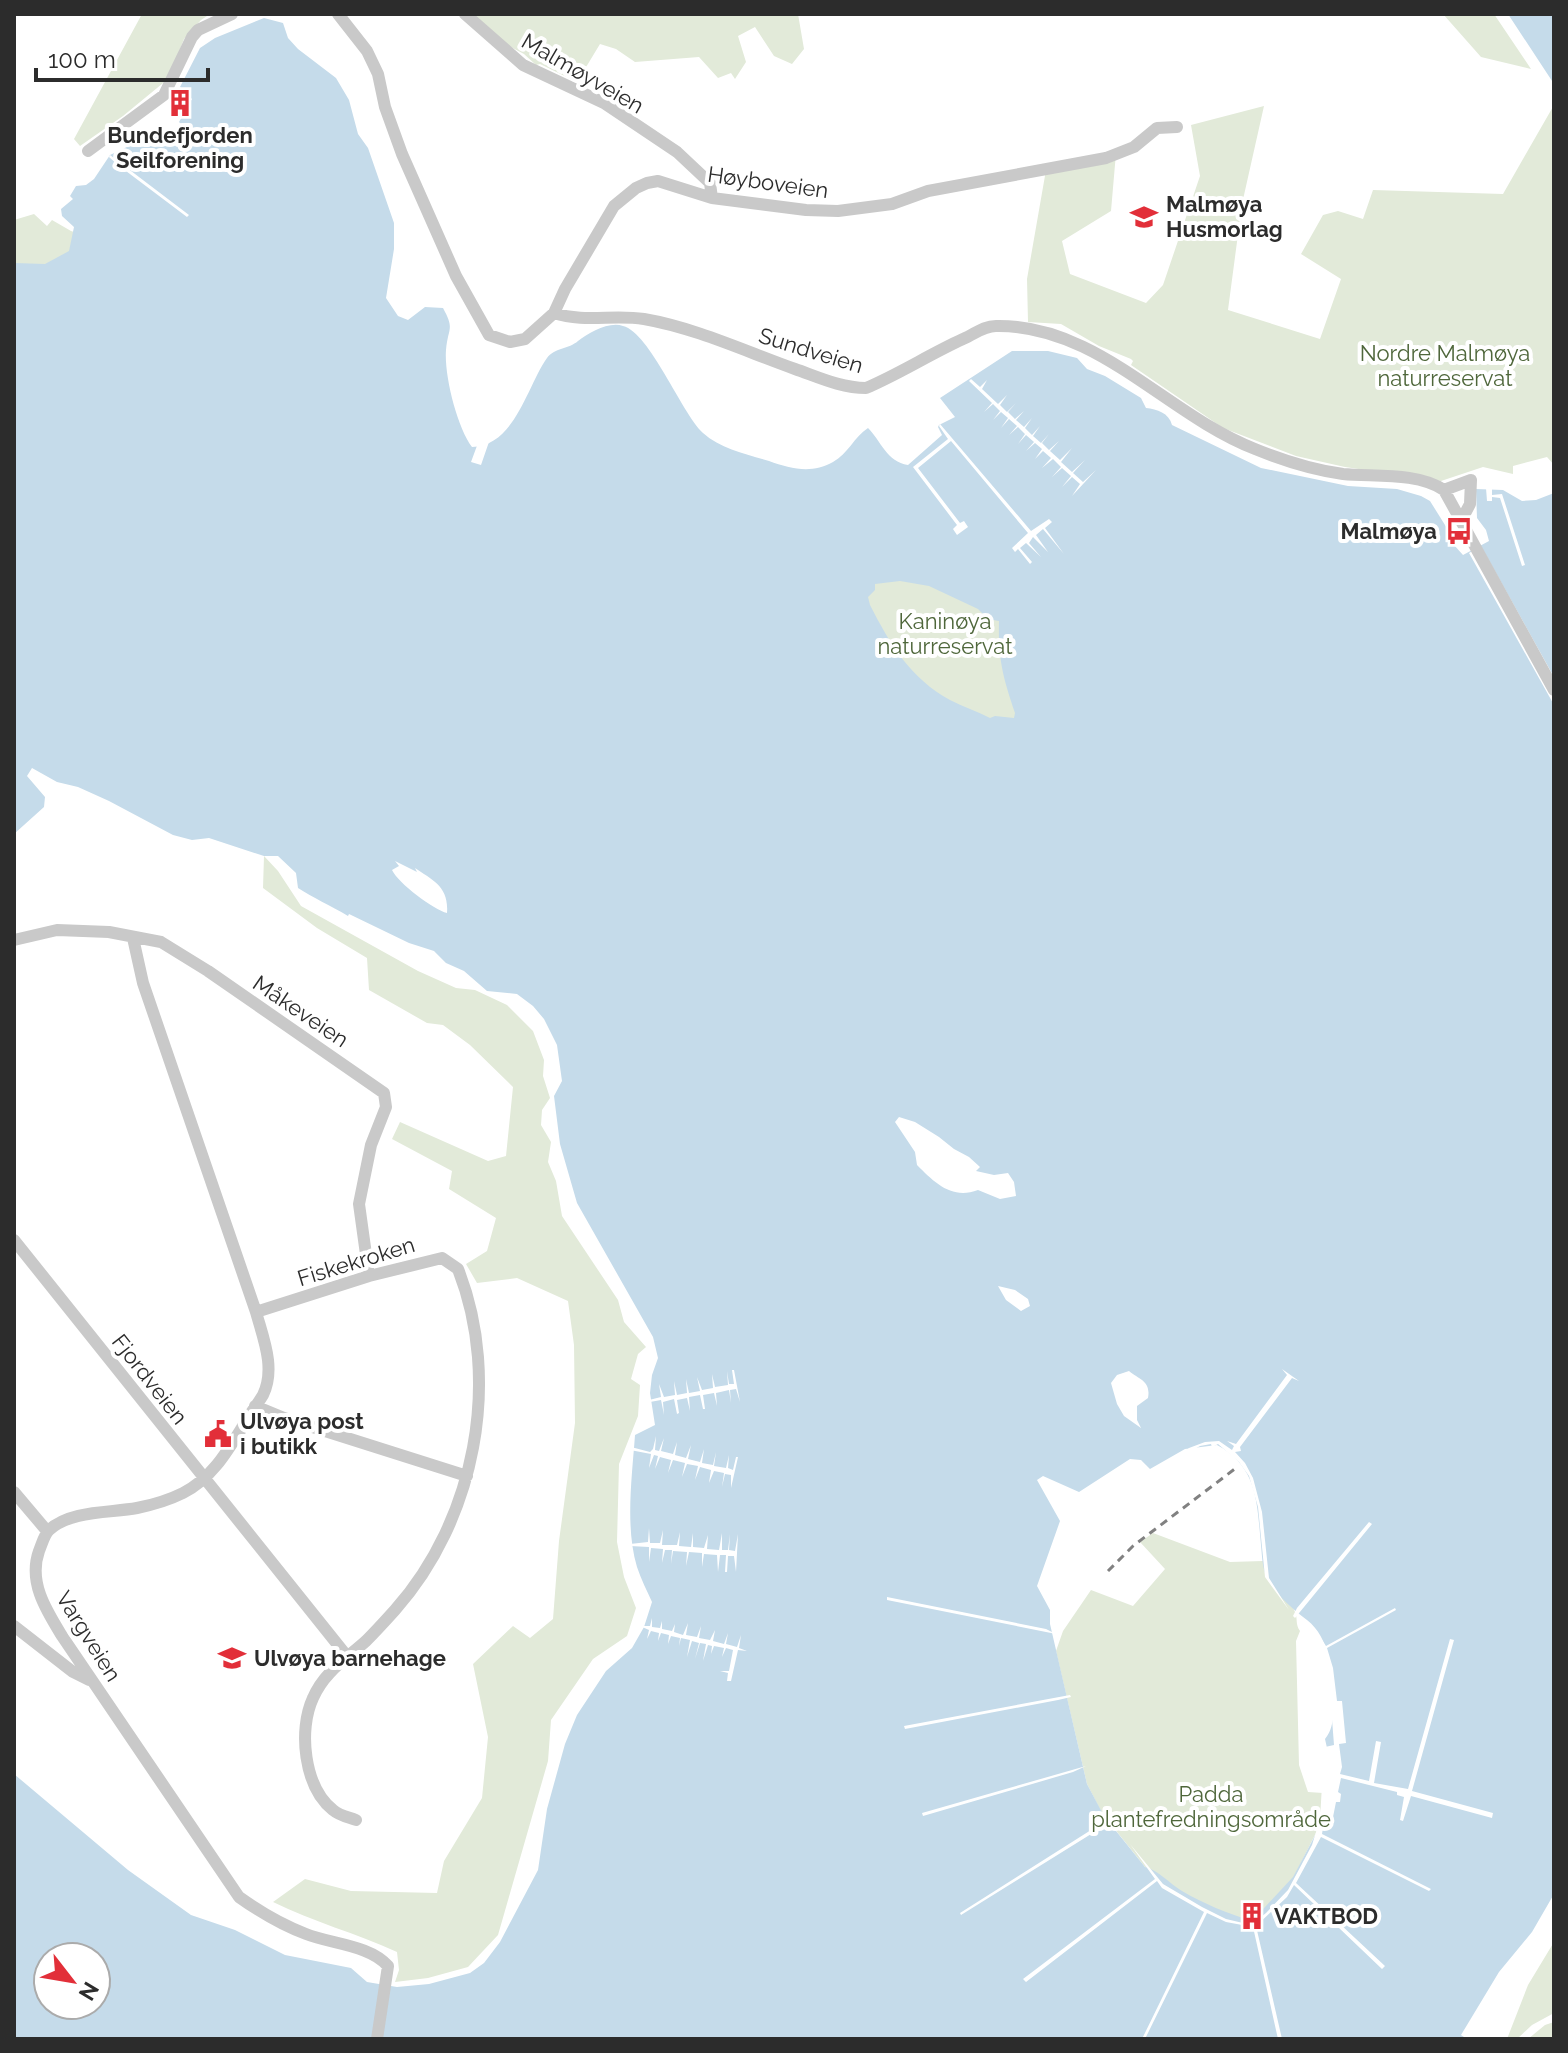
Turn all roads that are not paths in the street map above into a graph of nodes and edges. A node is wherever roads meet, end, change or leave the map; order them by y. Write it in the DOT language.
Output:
graph roads {
  1 [pos="232,14"];
  2 [pos="338,14"];
  3 [pos="465,14"];
  4 [pos="1177,127"];
  5 [pos="88,151"];
  6 [pos="712,198"];
  7 [pos="554,313"];
  8 [pos="1444,490"];
  9 [pos="1461,521"];
  10 [pos="1554,690"];
  11 [pos="133,938"];
  12 [pos="14,940"];
  13 [pos="14,1240"];
  14 [pos="369,1276"];
  15 [pos="256,1312"];
  16 [pos="255,1406"];
  17 [pos="467,1476"];
  18 [pos="204,1479"];
  19 [pos="14,1492"];
  20 [pos="47,1531"];
  21 [pos="14,1626"];
  22 [pos="346,1655"];
  23 [pos="91,1682"];
  24 [pos="356,1820"];
  25 [pos="377,2039"];
  1 -- 5 [label="street"];
  2 -- 7 [label="street"];
  3 -- 6 [label="street, Malmøyveien"];
  4 -- 6 [label="street, Høyboveien"];
  6 -- 7 [label="street, Høyboveien"];
  7 -- 8 [label="street, Sundveien"];
  8 -- 9 [label="street"];
  8 -- 9 [label="street, Sundveien"];
  9 -- 10 [label="street"];
  11 -- 12 [label="street, Måkeveien"];
  11 -- 14 [label="street, Måkeveien"];
  11 -- 15 [label="street"];
  13 -- 18 [label="street, Fjordveien"];
  14 -- 15 [label="street, Fiskekroken"];
  14 -- 17 [label="street, Fiskekroken"];
  15 -- 16 [label="street"];
  16 -- 17 [label="street"];
  16 -- 18 [label="street"];
  17 -- 22 [label="street, Fiskekroken"];
  18 -- 20 [label="street"];
  18 -- 22 [label="street, Fjordveien"];
  19 -- 20 [label="street"];
  20 -- 23 [label="street, Vargveien"];
  21 -- 23 [label="street"];
  22 -- 24 [label="street, Fiskekroken"];
  23 -- 25 [label="street, Vargveien"];
}
